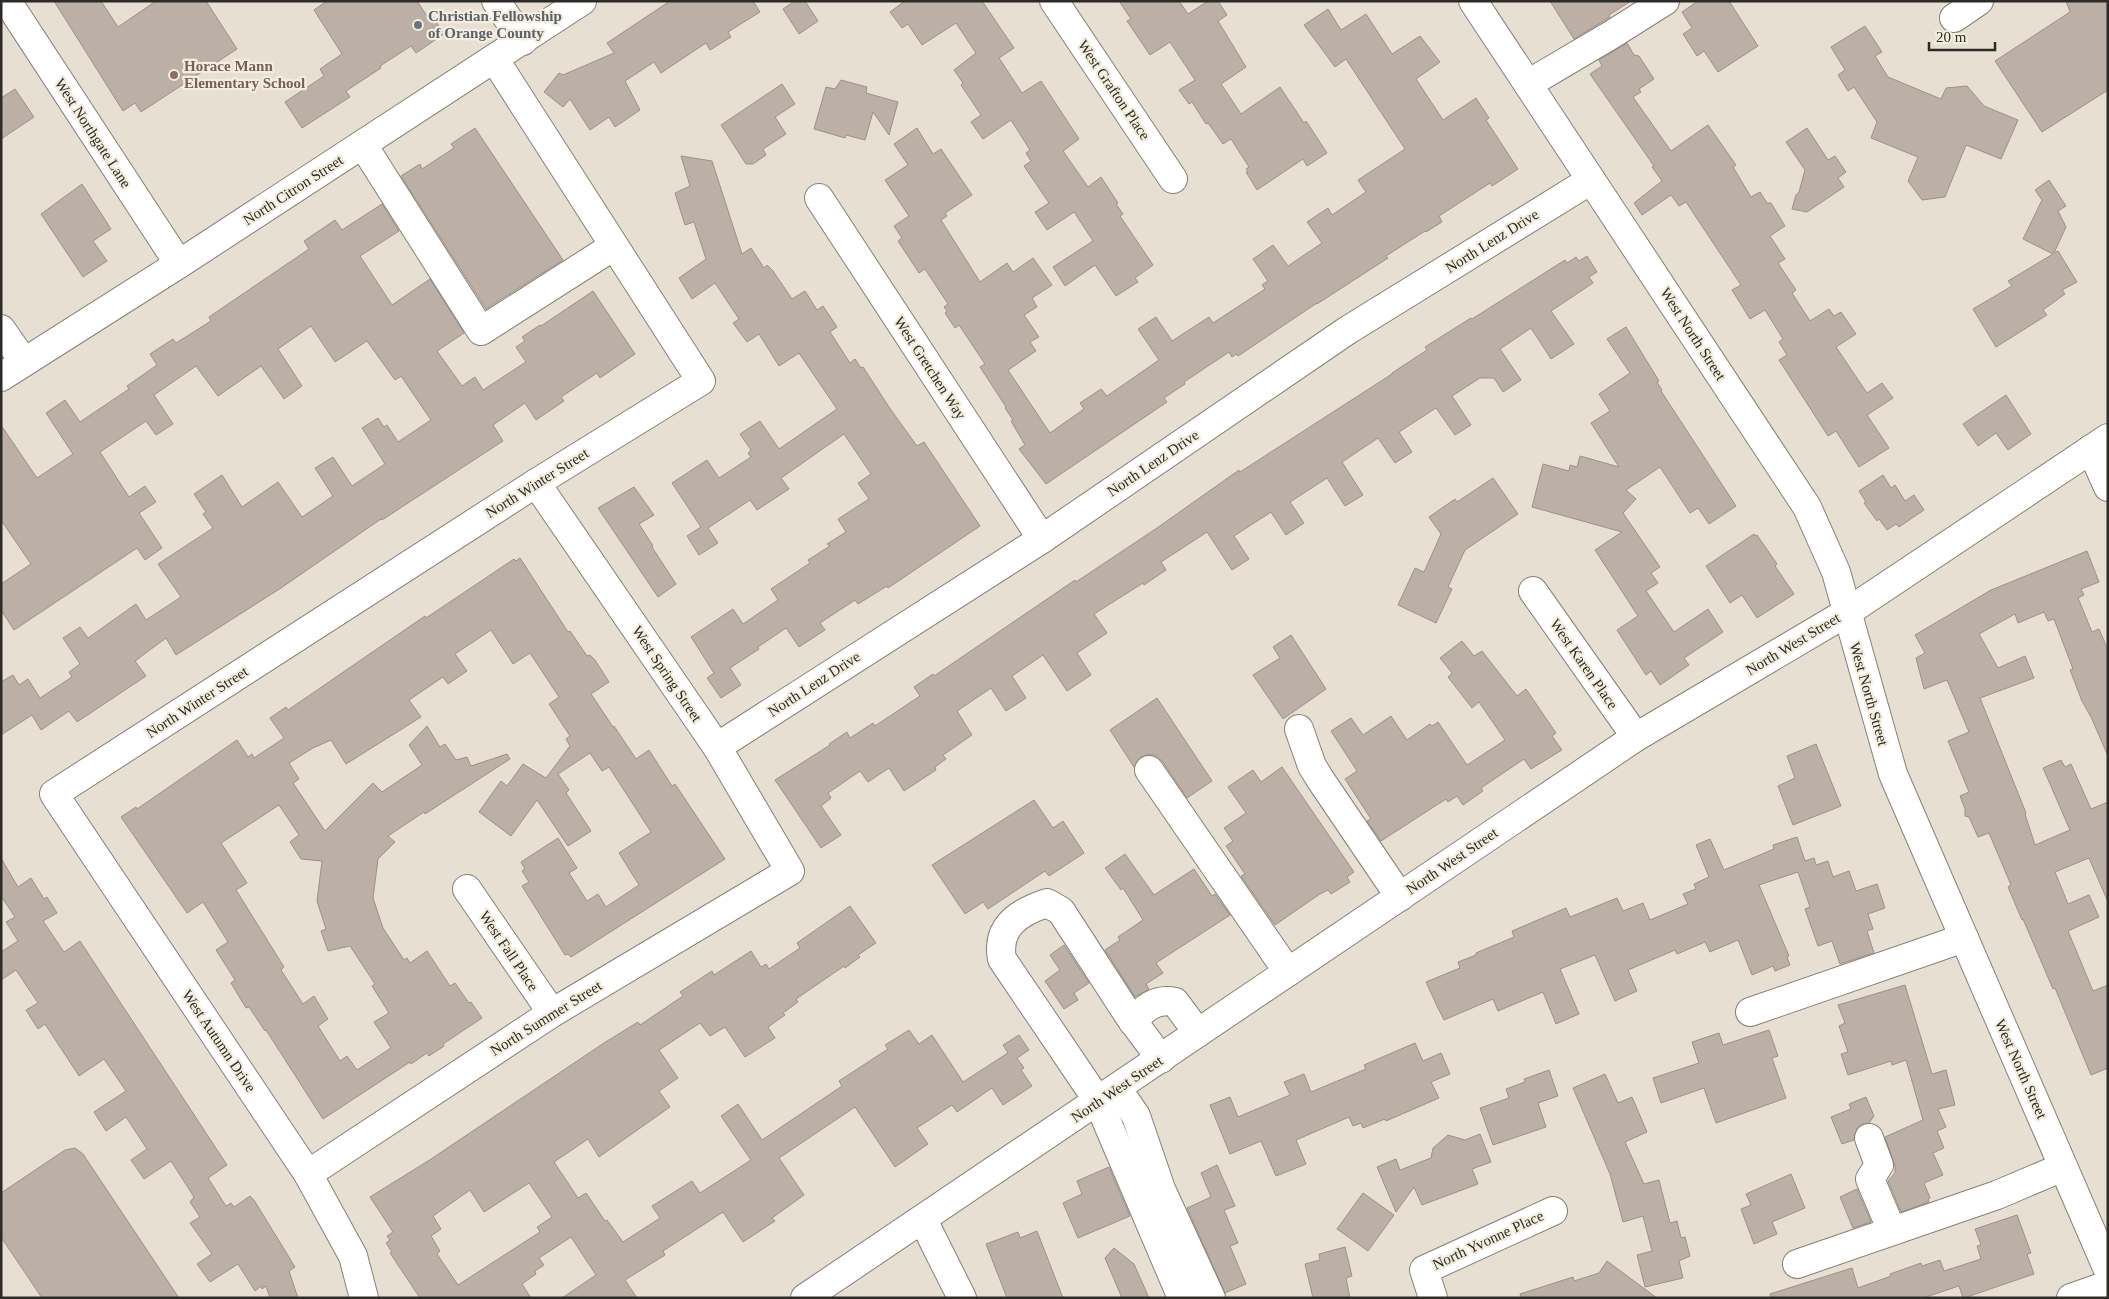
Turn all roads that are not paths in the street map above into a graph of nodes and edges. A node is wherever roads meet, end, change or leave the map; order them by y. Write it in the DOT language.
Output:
graph roads {
  1 [pos="8,1"];
  2 [pos="496,1"];
  3 [pos="582,1"];
  4 [pos="1054,1"];
  5 [pos="1473,1"];
  6 [pos="1665,1"];
  7 [pos="1980,1"];
  8 [pos="1954,18"];
  9 [pos="523,41"];
  10 [pos="495,60"];
  11 [pos="1528,84"];
  12 [pos="363,145"];
  13 [pos="1173,179"];
  14 [pos="1591,180"];
  15 [pos="819,198"];
  16 [pos="614,246"];
  17 [pos="179,264"];
  18 [pos="1,329"];
  19 [pos="24,362"];
  20 [pos="1,377"];
  21 [pos="2099,444"];
  22 [pos="536,483"];
  23 [pos="2108,487"];
  24 [pos="1042,539"];
  25 [pos="1533,591"];
  26 [pos="1846,613"];
  27 [pos="1299,729"];
  28 [pos="1636,737"];
  29 [pos="717,747"];
  30 [pos="1149,770"];
  31 [pos="54,794"];
  32 [pos="790,871"];
  33 [pos="467,889"];
  34 [pos="1400,897"];
  35 [pos="1964,938"];
  36 [pos="1288,972"];
  37 [pos="1750,1012"];
  38 [pos="552,1013"];
  39 [pos="1133,1022"];
  40 [pos="1198,1033"];
  41 [pos="1161,1059"];
  42 [pos="1107,1095"];
  43 [pos="1869,1138"];
  44 [pos="2063,1167"];
  45 [pos="308,1174"];
  46 [pos="1553,1211"];
  47 [pos="923,1220"];
  48 [pos="1892,1231"];
  49 [pos="1796,1264"];
  50 [pos="2108,1270"];
  51 [pos="2108,1285"];
  52 [pos="364,1298"];
  53 [pos="805,1298"];
  54 [pos="962,1298"];
  55 [pos="1182,1298"];
  56 [pos="1211,1298"];
  57 [pos="1433,1298"];
  58 [pos="2071,1298"];
  1 -- 17 [label="street, West Northgate Lane"];
  2 -- 9 [label="street"];
  3 -- 9 [label="street, North Citron Street"];
  4 -- 13 [label="street, West Grafton Place"];
  5 -- 11 [label="street, West North Street"];
  6 -- 11 [label="street"];
  7 -- 8 [label="street"];
  9 -- 10 [label="street, North Citron Street"];
  10 -- 12 [label="street, North Citron Street"];
  10 -- 16 [label="street, North Winter Street"];
  11 -- 14 [label="street, West North Street"];
  12 -- 16 [label="street"];
  12 -- 17 [label="street, North Citron Street"];
  14 -- 24 [label="street, North Lenz Drive"];
  14 -- 26 [label="street, West North Street"];
  15 -- 24 [label="street, West Gretchen Way"];
  16 -- 22 [label="street, North Winter Street"];
  17 -- 19 [label="street, North Citron Street"];
  18 -- 19 [label="street"];
  19 -- 20 [label="street, North Citron Street"];
  21 -- 23 [label="street"];
  21 -- 26 [label="street, North West Street"];
  22 -- 29 [label="street, West Spring Street"];
  22 -- 31 [label="street, North Winter Street"];
  24 -- 29 [label="street, North Lenz Drive"];
  25 -- 28 [label="street, West Karen Place"];
  26 -- 28 [label="street, North West Street"];
  26 -- 35 [label="street, West North Street"];
  27 -- 34 [label="street"];
  28 -- 34 [label="street, North West Street"];
  29 -- 32 [label="street, West Spring Street"];
  30 -- 36 [label="street"];
  31 -- 45 [label="street, West Autumn Drive"];
  32 -- 38 [label="street, North Summer Street"];
  33 -- 38 [label="street, West Fall Place"];
  34 -- 36 [label="street, North West Street"];
  35 -- 37 [label="street"];
  35 -- 44 [label="street, West North Street"];
  36 -- 40 [label="street, North West Street"];
  38 -- 45 [label="street, North Summer Street"];
  39 -- 40 [label="street"];
  39 -- 41 [label="street"];
  39 -- 42 [label="street"];
  40 -- 41 [label="street, North West Street"];
  41 -- 42 [label="street, North West Street"];
  42 -- 47 [label="street, North West Street"];
  42 -- 55 [label="street"];
  42 -- 56 [label="street"];
  43 -- 48 [label="street"];
  44 -- 48 [label="street"];
  44 -- 50 [label="street, West North Street"];
  45 -- 52 [label="street, West Autumn Drive"];
  46 -- 57 [label="street, North Yvonne Place"];
  47 -- 53 [label="street, North West Street"];
  47 -- 54 [label="street"];
  48 -- 49 [label="street"];
  51 -- 58 [label="street"];
}
